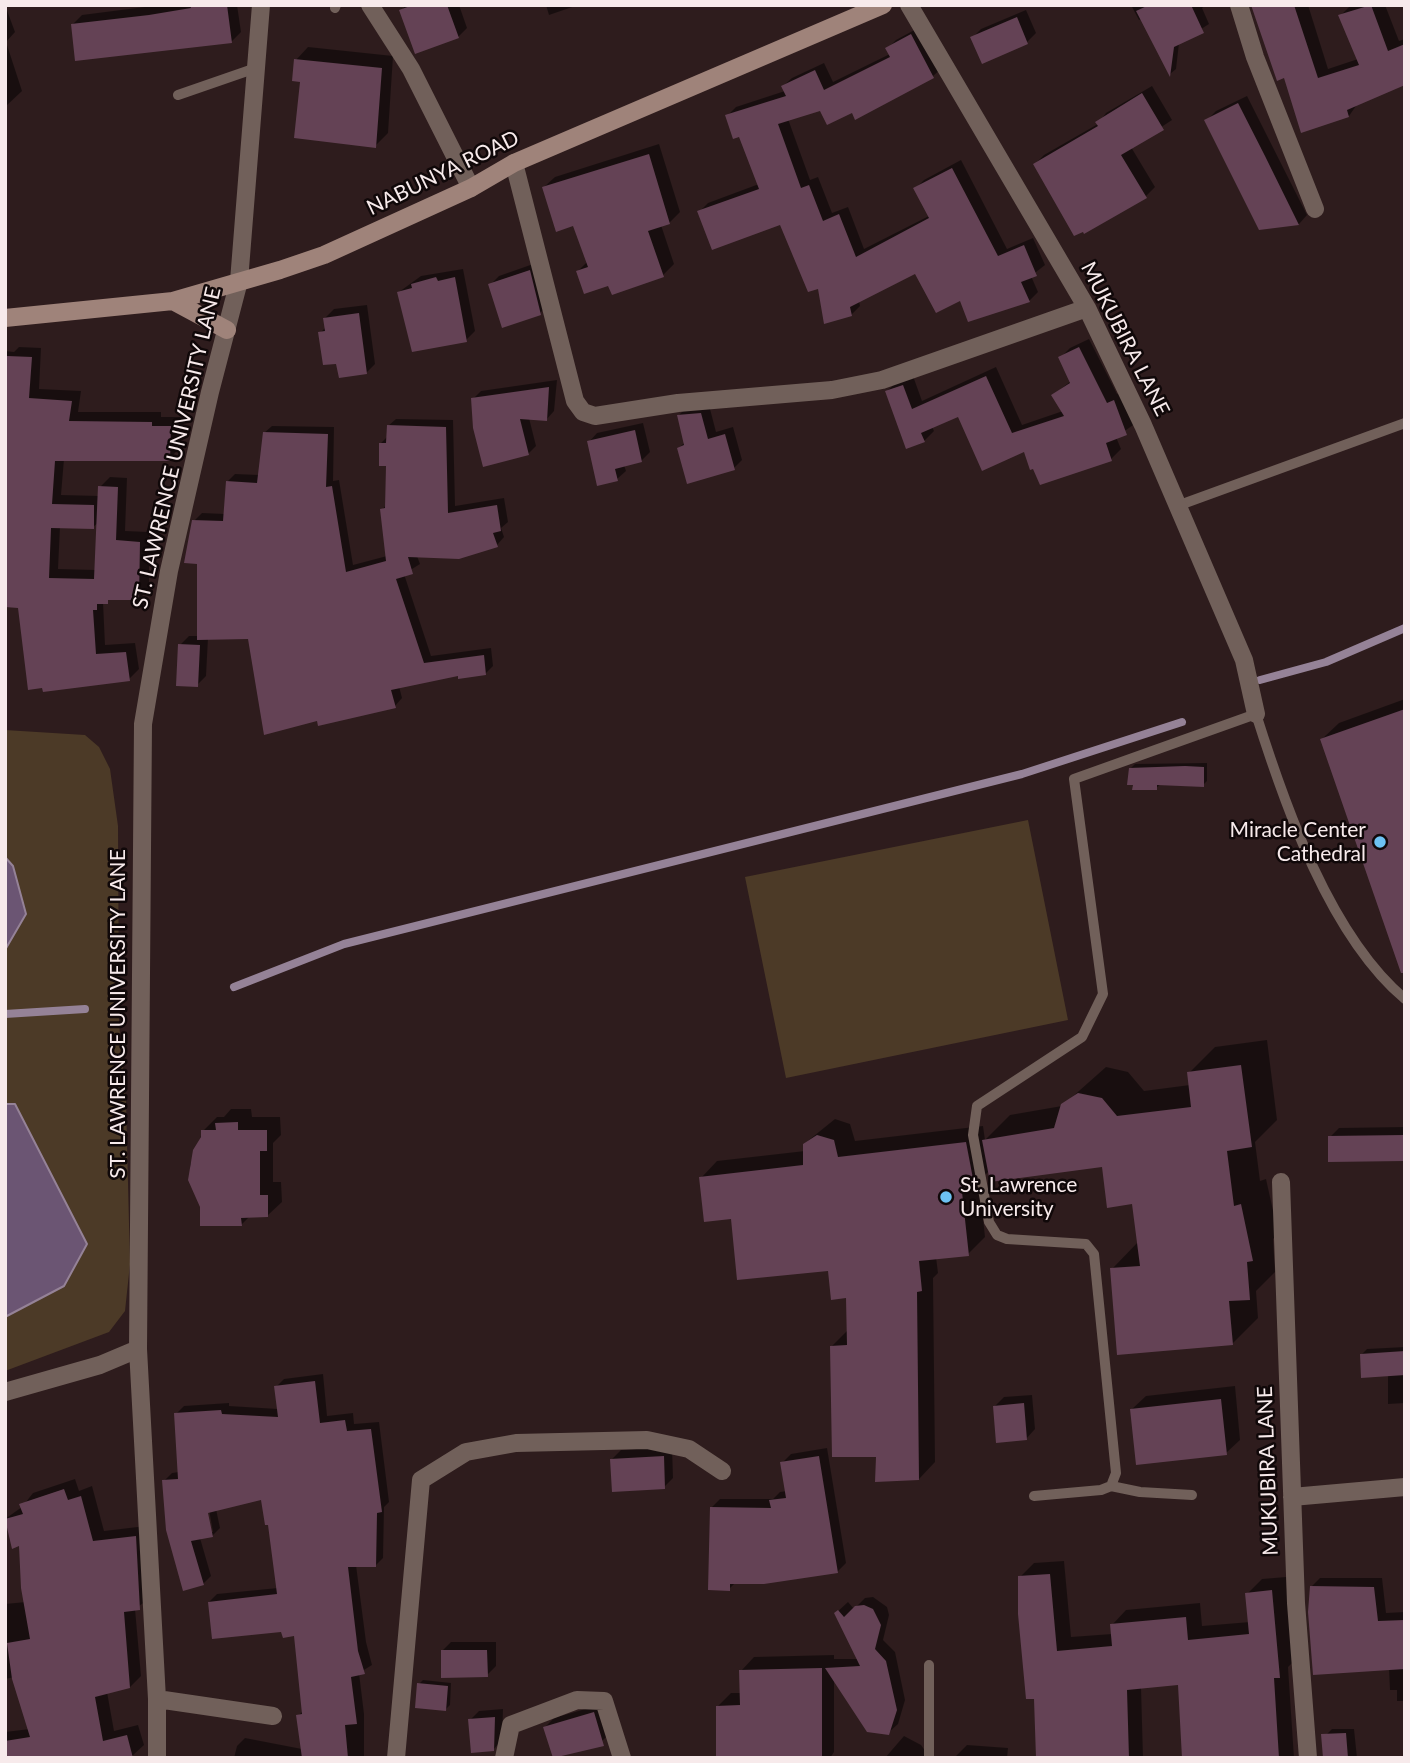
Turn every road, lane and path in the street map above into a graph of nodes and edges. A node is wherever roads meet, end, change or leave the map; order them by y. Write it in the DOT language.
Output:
graph roads {
  1 [pos="261,5"];
  2 [pos="370,5"];
  3 [pos="883,5"];
  4 [pos="909,5"];
  5 [pos="1239,5"];
  6 [pos="256,68"];
  7 [pos="178,95"];
  8 [pos="514,163"];
  9 [pos="471,188"];
  10 [pos="1315,209"];
  11 [pos="239,281"];
  12 [pos="173,301"];
  13 [pos="1087,308"];
  14 [pos="5,318"];
  15 [pos="227,330"];
  16 [pos="1405,424"];
  17 [pos="1178,506"];
  18 [pos="1256,714"];
  19 [pos="1405,999"];
  20 [pos="1281,1182"];
  21 [pos="138,1349"];
  22 [pos="5,1392"];
  23 [pos="722,1471"];
  24 [pos="1111,1486"];
  25 [pos="1405,1487"];
  26 [pos="1192,1495"];
  27 [pos="1034,1496"];
  28 [pos="1292,1497"];
  29 [pos="929,1665"];
  30 [pos="157,1699"];
  31 [pos="273,1716"];
  32 [pos="157,1758"];
  33 [pos="396,1758"];
  34 [pos="504,1758"];
  35 [pos="622,1758"];
  36 [pos="929,1758"];
  37 [pos="1308,1758"];
  1 -- 6 [label="street, ST. LAWRENCE UNIVERSITY LANE"];
  2 -- 9 [label="street"];
  3 -- 8 [label="main road, NABUNYA ROAD"];
  4 -- 13 [label="street, MUKUBIRA LANE"];
  5 -- 10 [label="street"];
  6 -- 7 [label="lane"];
  6 -- 11 [label="street, ST. LAWRENCE UNIVERSITY LANE"];
  8 -- 9 [label="main road, NABUNYA ROAD"];
  8 -- 13 [label="street"];
  9 -- 11 [label="main road, NABUNYA ROAD"];
  11 -- 12 [label="main road, NABUNYA ROAD"];
  11 -- 15 [label="street, ST. LAWRENCE UNIVERSITY LANE"];
  12 -- 14 [label="main road, NABUNYA ROAD"];
  12 -- 15 [label="main road"];
  13 -- 17 [label="street, MUKUBIRA LANE"];
  15 -- 21 [label="street, ST. LAWRENCE UNIVERSITY LANE"];
  16 -- 17 [label="lane"];
  17 -- 18 [label="street, MUKUBIRA LANE"];
  18 -- 19 [label="lane"];
  18 -- 24 [label="lane"];
  20 -- 28 [label="street, MUKUBIRA LANE"];
  21 -- 22 [label="street"];
  21 -- 30 [label="street, ST. LAWRENCE UNIVERSITY LANE"];
  23 -- 33 [label="street"];
  24 -- 26 [label="lane"];
  24 -- 27 [label="lane"];
  25 -- 28 [label="street"];
  28 -- 37 [label="street, MUKUBIRA LANE"];
  29 -- 36 [label="lane"];
  30 -- 31 [label="street"];
  30 -- 32 [label="street, ST. LAWRENCE UNIVERSITY LANE"];
  34 -- 35 [label="street"];
}
